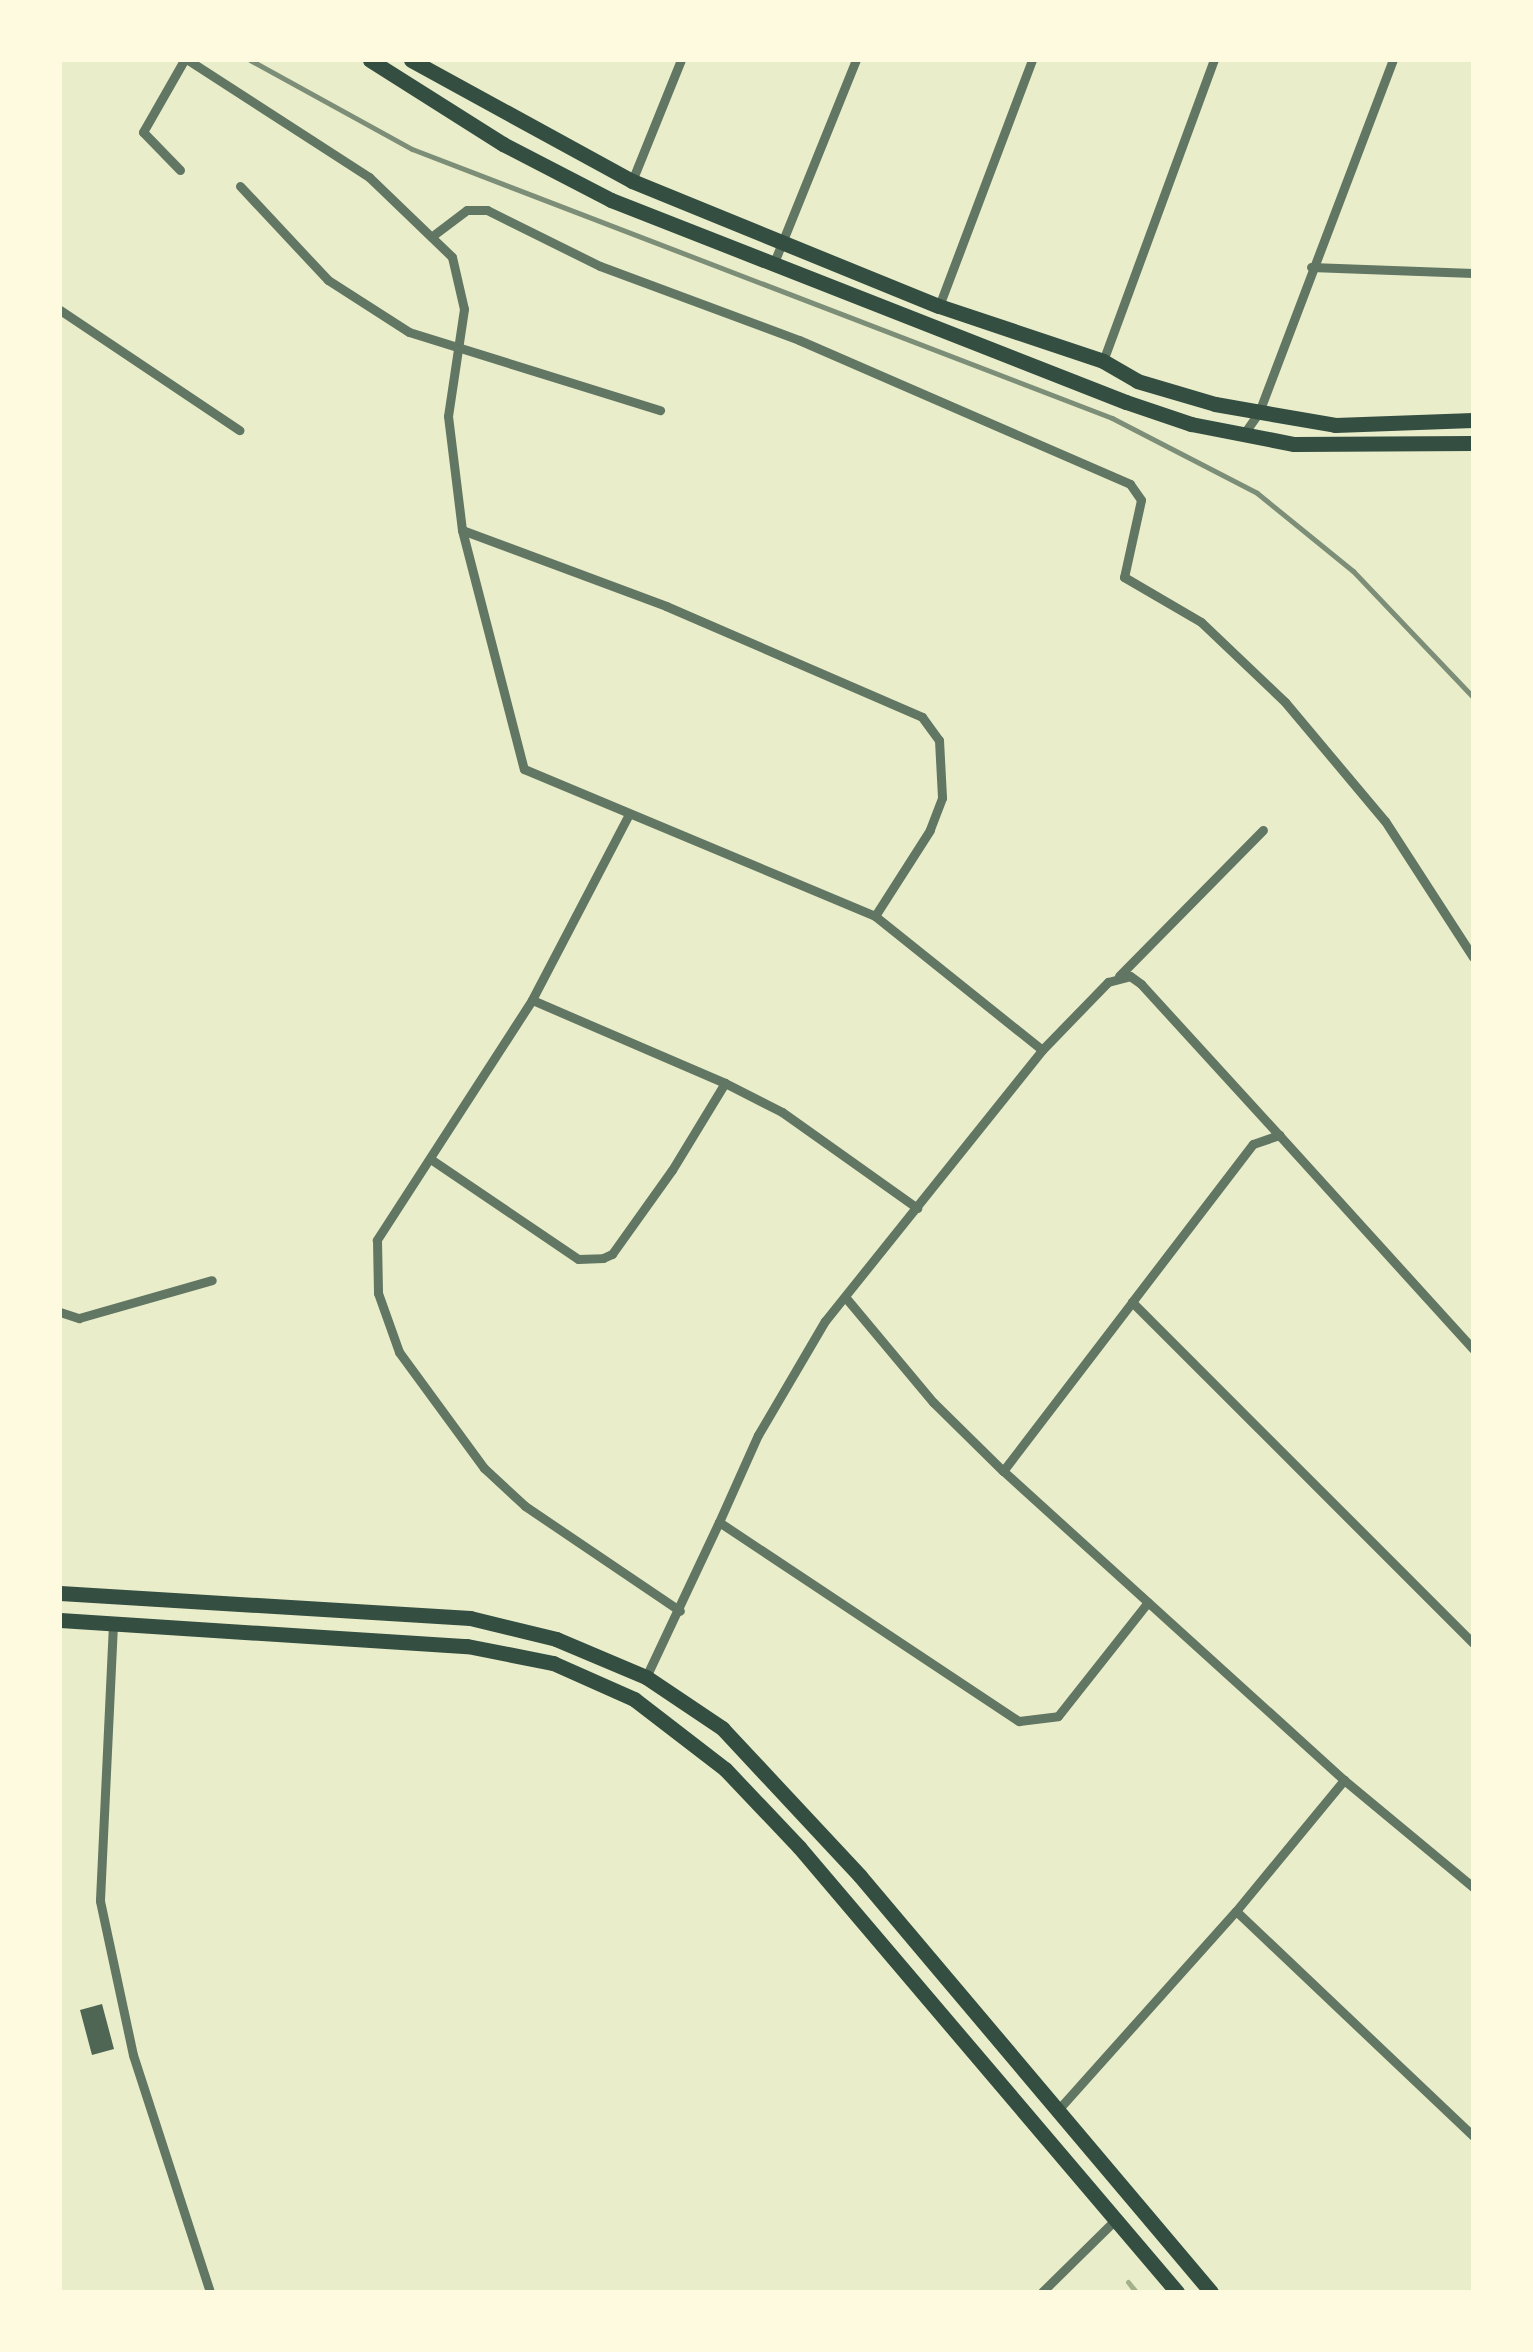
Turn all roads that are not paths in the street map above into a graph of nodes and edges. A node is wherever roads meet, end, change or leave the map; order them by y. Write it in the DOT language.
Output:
graph roads {
  1 [pos="186,60"];
  2 [pos="370,60"];
  3 [pos="411,60"];
  4 [pos="681,60"];
  5 [pos="856,60"];
  6 [pos="1032,60"];
  7 [pos="1214,60"];
  8 [pos="1392,60"];
  9 [pos="180,170"];
  10 [pos="632,182"];
  11 [pos="240,186"];
  12 [pos="435,234"];
  13 [pos="784,241"];
  14 [pos="773,265"];
  15 [pos="1311,267"];
  16 [pos="1473,273"];
  17 [pos="940,306"];
  18 [pos="60,310"];
  19 [pos="459,348"];
  20 [pos="1103,361"];
  21 [pos="660,410"];
  22 [pos="1259,412"];
  23 [pos="1473,420"];
  24 [pos="239,430"];
  25 [pos="1244,435"];
  26 [pos="1473,443"];
  27 [pos="462,530"];
  28 [pos="628,816"];
  29 [pos="1263,830"];
  30 [pos="875,916"];
  31 [pos="1473,957"];
  32 [pos="1119,976"];
  33 [pos="532,1000"];
  34 [pos="1042,1050"];
  35 [pos="725,1083"];
  36 [pos="1278,1136"];
  37 [pos="432,1160"];
  38 [pos="917,1208"];
  39 [pos="212,1280"];
  40 [pos="846,1298"];
  41 [pos="1132,1302"];
  42 [pos="60,1312"];
  43 [pos="1473,1349"];
  44 [pos="1002,1471"];
  45 [pos="719,1522"];
  46 [pos="60,1593"];
  47 [pos="1148,1602"];
  48 [pos="680,1611"];
  49 [pos="60,1620"];
  50 [pos="113,1624"];
  51 [pos="1473,1643"];
  52 [pos="646,1677"];
  53 [pos="1344,1780"];
  54 [pos="1472,1884"];
  55 [pos="1236,1911"];
  56 [pos="1058,2112"];
  57 [pos="1473,2136"];
  58 [pos="1115,2220"];
  59 [pos="210,2292"];
  60 [pos="1042,2292"];
  61 [pos="1177,2292"];
  62 [pos="1211,2292"];
  1 -- 9 [label="street"];
  1 -- 12 [label="street"];
  2 -- 14 [label="main road"];
  3 -- 10 [label="main road"];
  4 -- 10 [label="street"];
  5 -- 13 [label="street"];
  6 -- 17 [label="street"];
  7 -- 20 [label="street"];
  8 -- 15 [label="street"];
  10 -- 13 [label="main road"];
  11 -- 19 [label="street"];
  12 -- 19 [label="street"];
  12 -- 31 [label="street"];
  13 -- 14 [label="street"];
  13 -- 17 [label="main road"];
  14 -- 25 [label="main road"];
  15 -- 16 [label="street"];
  15 -- 22 [label="street"];
  17 -- 20 [label="main road"];
  18 -- 24 [label="street"];
  19 -- 21 [label="street"];
  19 -- 27 [label="street"];
  20 -- 22 [label="main road"];
  22 -- 23 [label="main road"];
  22 -- 25 [label="street"];
  25 -- 26 [label="main road"];
  27 -- 28 [label="street"];
  27 -- 30 [label="street"];
  28 -- 30 [label="street"];
  28 -- 33 [label="street"];
  29 -- 32 [label="street"];
  30 -- 34 [label="street"];
  32 -- 34 [label="street"];
  32 -- 36 [label="street"];
  33 -- 35 [label="street"];
  33 -- 37 [label="street"];
  34 -- 38 [label="street"];
  35 -- 37 [label="street"];
  35 -- 38 [label="street"];
  36 -- 41 [label="street"];
  36 -- 43 [label="street"];
  37 -- 48 [label="street"];
  38 -- 40 [label="street"];
  39 -- 42 [label="street"];
  40 -- 44 [label="street"];
  40 -- 45 [label="street"];
  41 -- 44 [label="street"];
  41 -- 51 [label="street"];
  44 -- 47 [label="street"];
  45 -- 47 [label="street"];
  45 -- 48 [label="street"];
  46 -- 52 [label="main road"];
  47 -- 53 [label="street"];
  48 -- 52 [label="street"];
  49 -- 50 [label="main road"];
  50 -- 58 [label="main road"];
  50 -- 59 [label="street"];
  52 -- 56 [label="main road"];
  53 -- 54 [label="street"];
  53 -- 55 [label="street"];
  55 -- 56 [label="street"];
  55 -- 57 [label="street"];
  56 -- 62 [label="main road"];
  58 -- 60 [label="street"];
  58 -- 61 [label="main road"];
}
